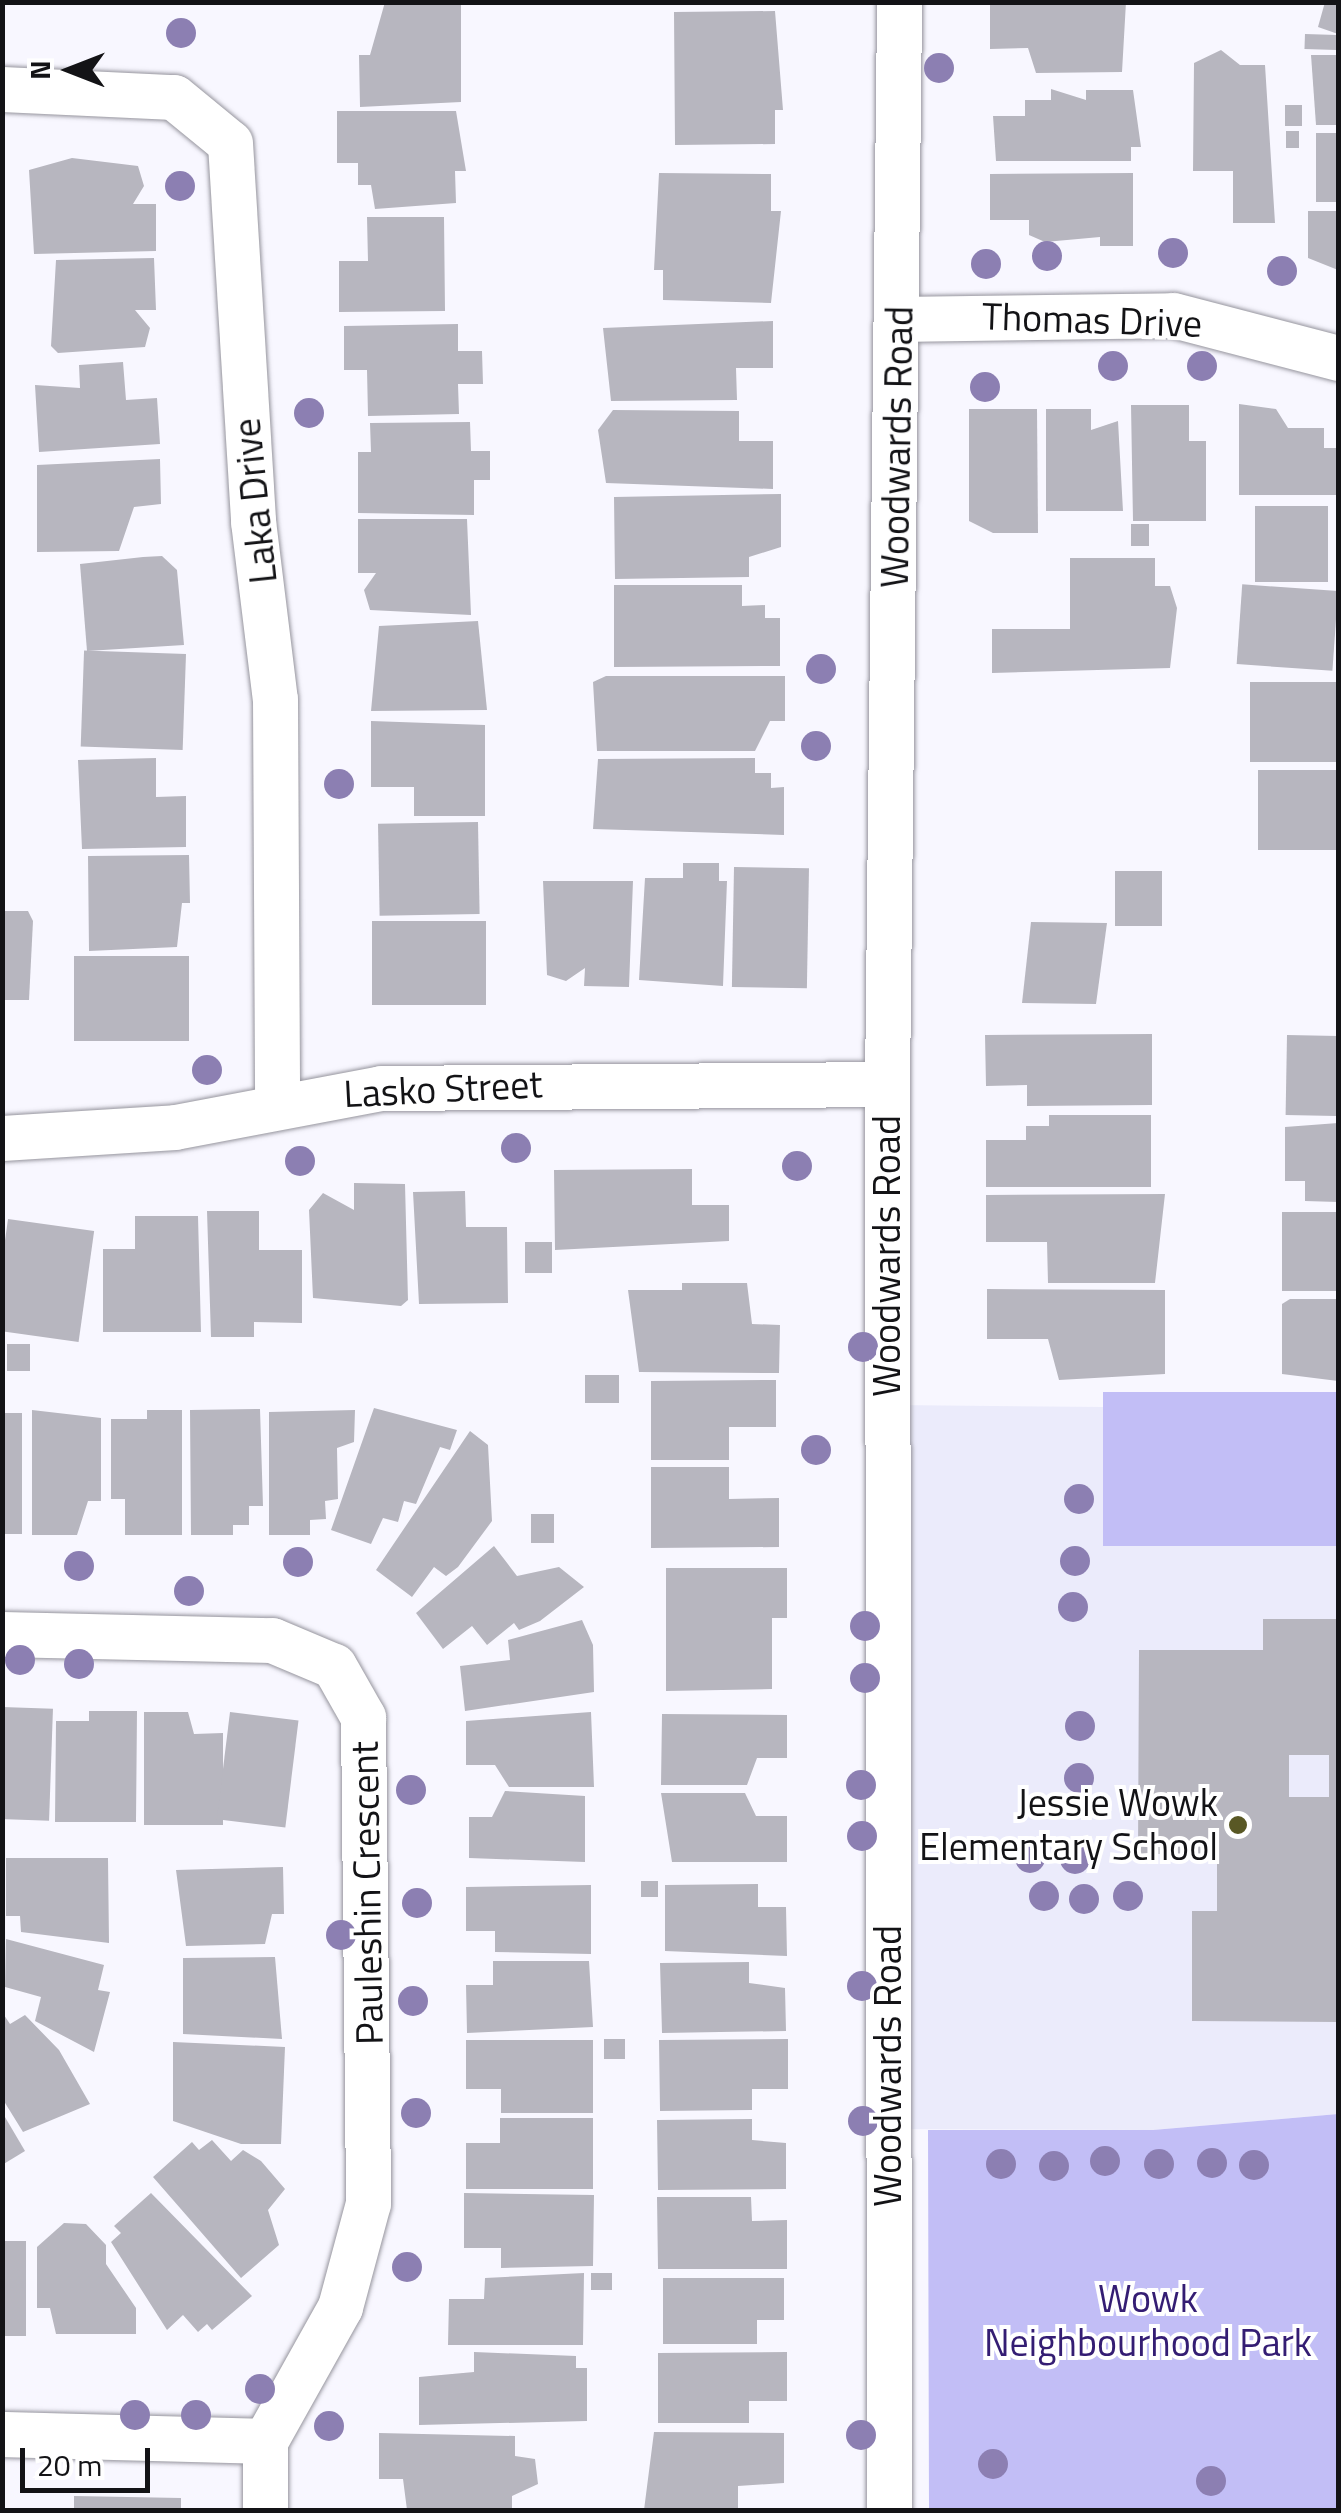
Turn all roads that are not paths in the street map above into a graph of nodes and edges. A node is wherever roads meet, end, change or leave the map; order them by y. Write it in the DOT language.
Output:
graph roads {
  1 [pos="899,2"];
  2 [pos="2,89"];
  3 [pos="900,319"];
  4 [pos="1338,358"];
  5 [pos="888,1084"];
  6 [pos="277,1105"];
  7 [pos="2,1138"];
  8 [pos="2,1634"];
  9 [pos="2,2434"];
  10 [pos="265,2442"];
  11 [pos="265,2510"];
  12 [pos="889,2510"];
  1 -- 3 [label="street, Woodwards Road"];
  2 -- 6 [label="street, Laka Drive"];
  3 -- 4 [label="street, Thomas Drive"];
  3 -- 5 [label="street, Woodwards Road"];
  5 -- 6 [label="street, Lasko Street"];
  5 -- 12 [label="street, Woodwards Road"];
  6 -- 7 [label="street, Lasko Street"];
  8 -- 10 [label="street, Pauleshin Crescent"];
  9 -- 10 [label="street"];
  10 -- 11 [label="street"];
}
